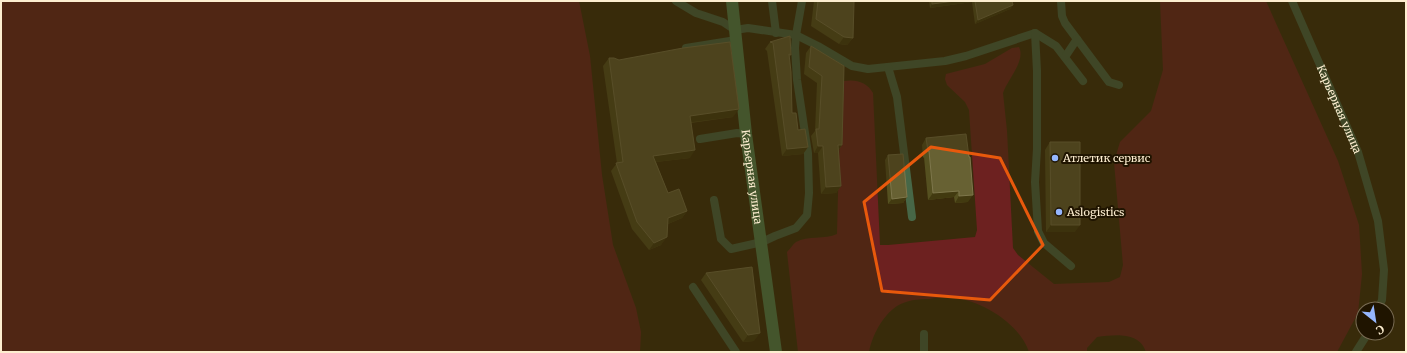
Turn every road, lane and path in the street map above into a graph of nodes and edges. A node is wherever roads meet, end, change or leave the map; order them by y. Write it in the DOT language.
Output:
graph roads {
  1 [pos="676,1"];
  2 [pos="732,1"];
  3 [pos="772,1"];
  4 [pos="802,1"];
  5 [pos="1061,1"];
  6 [pos="1292,1"];
  7 [pos="776,33"];
  8 [pos="1035,33"];
  9 [pos="736,35"];
  10 [pos="796,35"];
  11 [pos="1077,39"];
  12 [pos="680,49"];
  13 [pos="1065,57"];
  14 [pos="888,67"];
  15 [pos="1083,81"];
  16 [pos="1119,86"];
  17 [pos="746,134"];
  18 [pos="700,139"];
  19 [pos="714,200"];
  20 [pos="912,216"];
  21 [pos="762,242"];
  22 [pos="1071,266"];
  23 [pos="693,286"];
  24 [pos="1382,301"];
  25 [pos="924,334"];
  26 [pos="1363,341"];
  27 [pos="736,352"];
  28 [pos="776,352"];
  29 [pos="924,352"];
  30 [pos="1356,352"];
  1 -- 9 [label="lane"];
  2 -- 9 [label="street, Карьерная улица"];
  3 -- 7 [label="lane"];
  4 -- 10 [label="lane"];
  5 -- 11 [label="lane"];
  6 -- 24 [label="lane, Карьерная улица"];
  7 -- 9 [label="lane"];
  7 -- 10 [label="lane"];
  8 -- 13 [label="lane"];
  8 -- 14 [label="lane"];
  8 -- 22 [label="lane"];
  9 -- 12 [label="lane"];
  9 -- 17 [label="street, Карьерная улица"];
  10 -- 14 [label="lane"];
  10 -- 21 [label="lane"];
  11 -- 13 [label="lane"];
  11 -- 16 [label="lane"];
  13 -- 15 [label="lane"];
  14 -- 20 [label="lane"];
  17 -- 18 [label="lane"];
  17 -- 21 [label="street, Карьерная улица"];
  19 -- 21 [label="lane"];
  21 -- 28 [label="street, Карьерная улица"];
  23 -- 27 [label="lane"];
  25 -- 29 [label="lane"];
  26 -- 30 [label="lane"];
}
